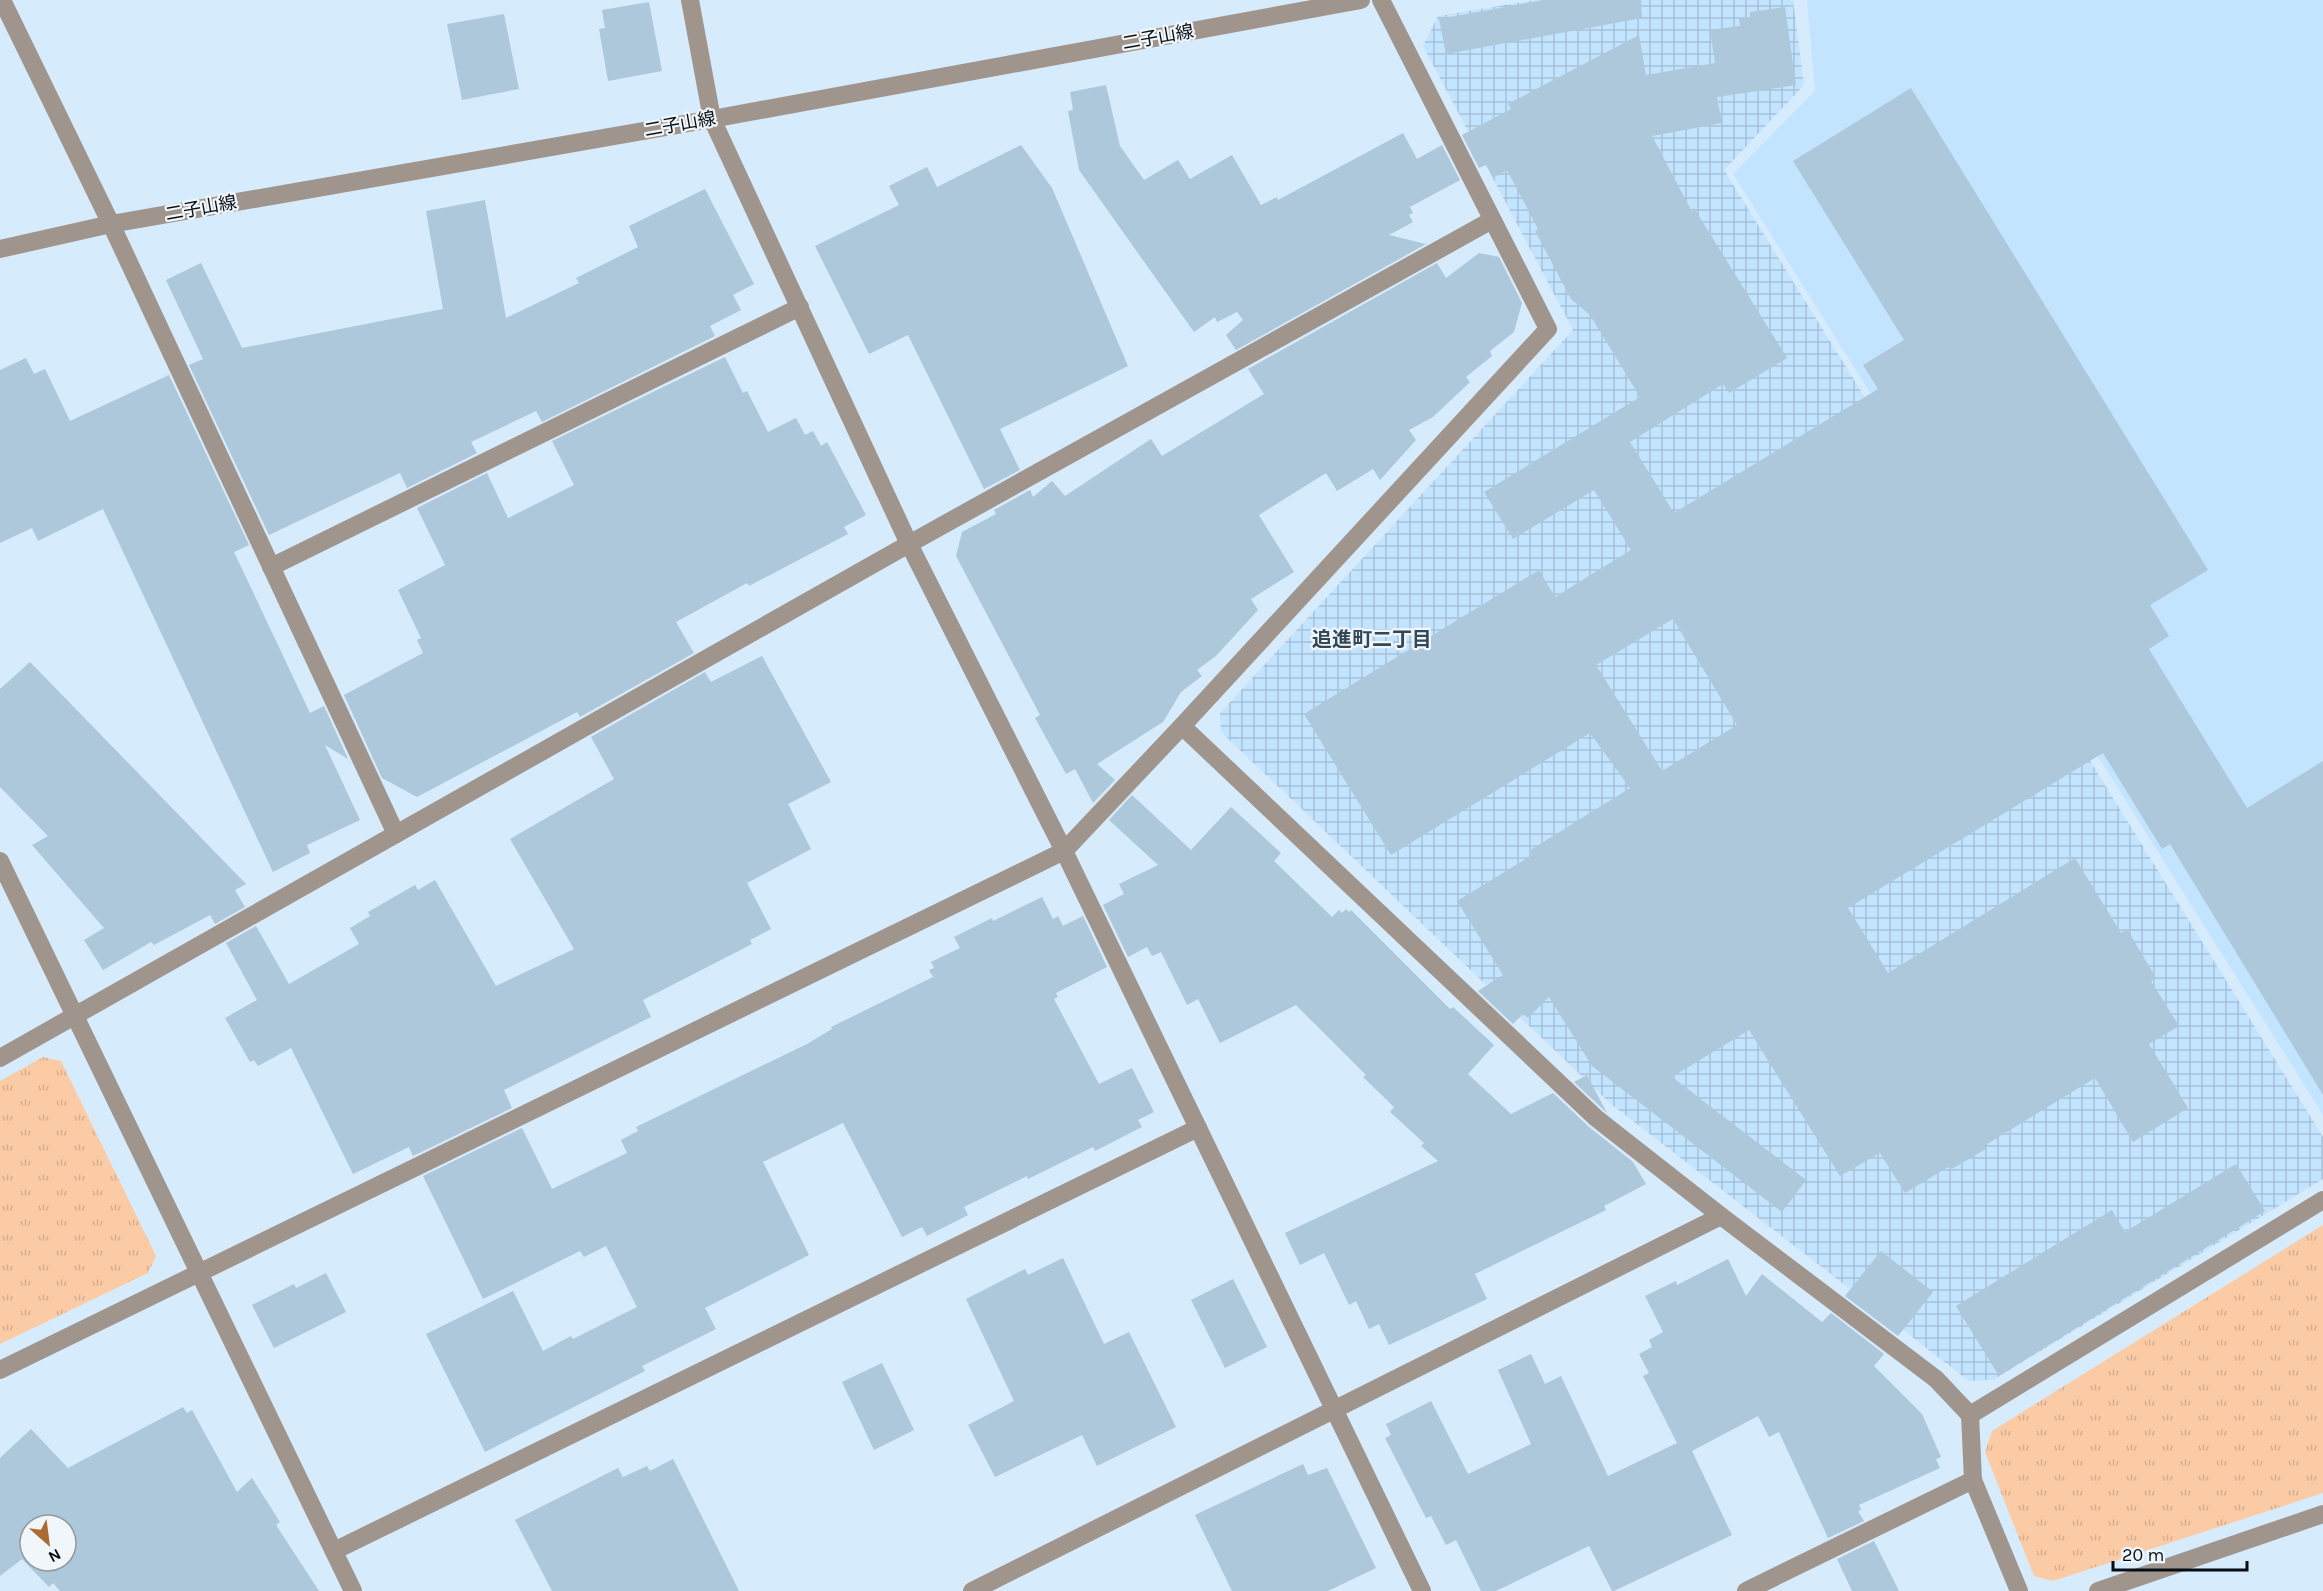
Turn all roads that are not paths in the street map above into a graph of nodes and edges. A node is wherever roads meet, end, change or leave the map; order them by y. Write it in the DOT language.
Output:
graph roads {
  1 [pos="2,0"];
  2 [pos="690,0"];
  3 [pos="1360,0"];
  4 [pos="1382,0"];
  5 [pos="1291,6"];
  6 [pos="712,118"];
  7 [pos="1492,220"];
  8 [pos="111,224"];
  9 [pos="0,249"];
  10 [pos="800,308"];
  11 [pos="909,544"];
  12 [pos="271,567"];
  13 [pos="1182,726"];
  14 [pos="396,834"];
  15 [pos="1064,851"];
  16 [pos="0,861"];
  17 [pos="74,1017"];
  18 [pos="0,1058"];
  19 [pos="1198,1128"];
  20 [pos="2323,1200"];
  21 [pos="1721,1216"];
  22 [pos="197,1272"];
  23 [pos="0,1370"];
  24 [pos="1334,1409"];
  25 [pos="1970,1415"];
  26 [pos="1973,1480"];
  27 [pos="2323,1514"];
  28 [pos="334,1551"];
  29 [pos="353,1591"];
  30 [pos="972,1591"];
  31 [pos="1422,1591"];
  32 [pos="1746,1591"];
  33 [pos="2019,1591"];
  34 [pos="2098,1591"];
  1 -- 8 [label="street"];
  2 -- 6 [label="street"];
  3 -- 5 [label="street, 二子山線"];
  4 -- 7 [label="street"];
  5 -- 6 [label="street, 二子山線"];
  6 -- 8 [label="street, 二子山線"];
  6 -- 10 [label="street"];
  7 -- 11 [label="street"];
  7 -- 13 [label="street"];
  8 -- 9 [label="street, 二子山線"];
  8 -- 12 [label="street"];
  10 -- 11 [label="street"];
  10 -- 12 [label="street"];
  11 -- 14 [label="street"];
  11 -- 15 [label="street"];
  12 -- 14 [label="street"];
  13 -- 15 [label="street"];
  13 -- 21 [label="street"];
  14 -- 17 [label="street"];
  15 -- 19 [label="street"];
  15 -- 22 [label="street"];
  16 -- 17 [label="street"];
  17 -- 18 [label="street"];
  17 -- 22 [label="street"];
  19 -- 24 [label="street"];
  19 -- 28 [label="street"];
  20 -- 25 [label="street"];
  21 -- 24 [label="street"];
  21 -- 25 [label="street"];
  22 -- 23 [label="street"];
  22 -- 28 [label="street"];
  24 -- 30 [label="street"];
  24 -- 31 [label="street"];
  25 -- 26 [label="street"];
  26 -- 32 [label="street"];
  26 -- 33 [label="street"];
  27 -- 34 [label="street"];
  28 -- 29 [label="street"];
}
